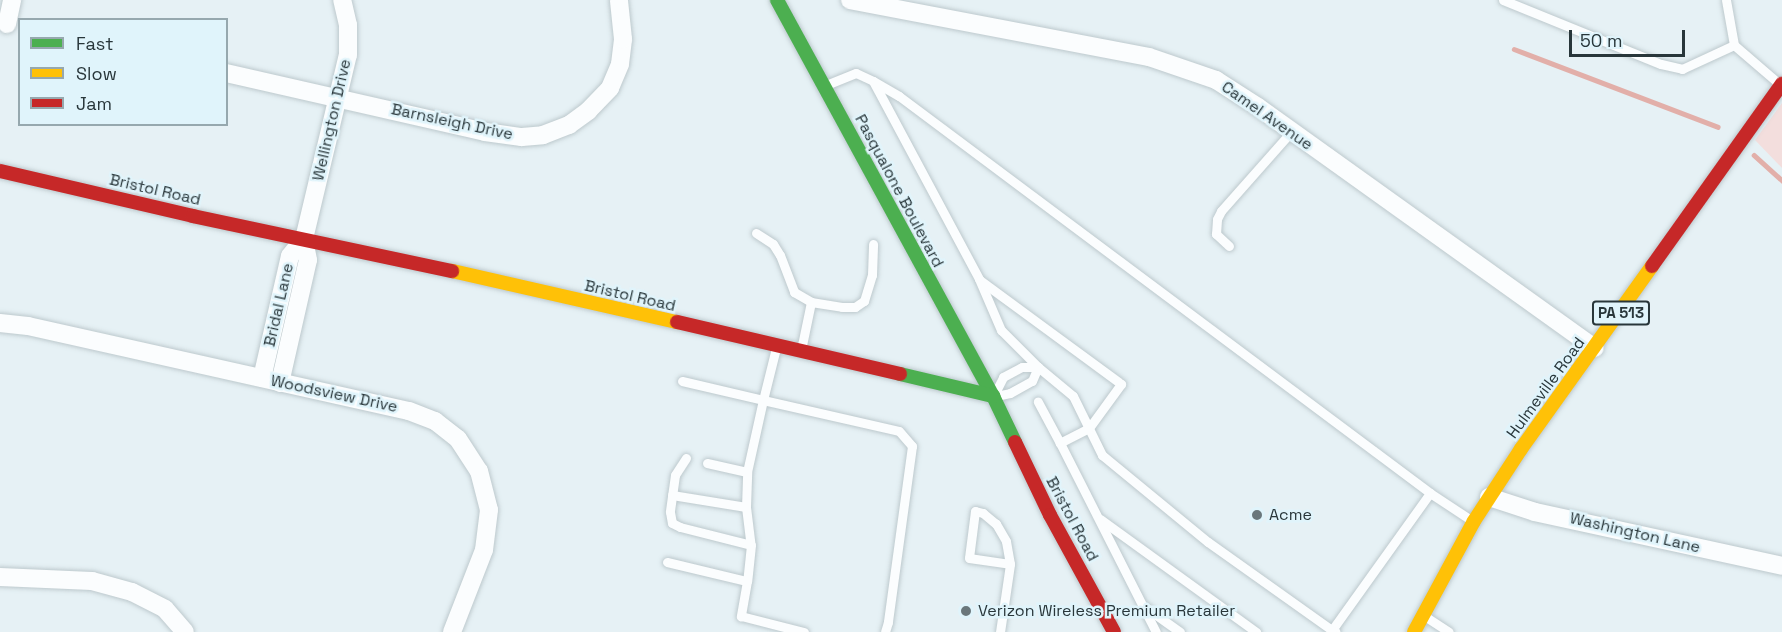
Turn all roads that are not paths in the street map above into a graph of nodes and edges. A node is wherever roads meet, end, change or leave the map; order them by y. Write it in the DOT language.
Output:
graph roads {
  1 [pos="12,0"];
  2 [pos="342,0"];
  3 [pos="619,0"];
  4 [pos="777,0"];
  5 [pos="850,0"];
  6 [pos="1503,0"];
  7 [pos="1726,0"];
  8 [pos="9,25"];
  9 [pos="1734,45"];
  10 [pos="228,73"];
  11 [pos="873,81"];
  12 [pos="1782,85"];
  13 [pos="823,86"];
  14 [pos="340,98"];
  15 [pos="1291,132"];
  16 [pos="0,171"];
  17 [pos="756,233"];
  18 [pos="304,238"];
  19 [pos="873,244"];
  20 [pos="1229,246"];
  21 [pos="979,279"];
  22 [pos="811,302"];
  23 [pos="0,323"];
  24 [pos="777,346"];
  25 [pos="1595,348"];
  26 [pos="800,352"];
  27 [pos="1038,367"];
  28 [pos="262,378"];
  29 [pos="682,381"];
  30 [pos="280,382"];
  31 [pos="993,396"];
  32 [pos="763,400"];
  33 [pos="1038,402"];
  34 [pos="1089,428"];
  35 [pos="1059,443"];
  36 [pos="686,458"];
  37 [pos="706,462"];
  38 [pos="747,472"];
  39 [pos="1430,493"];
  40 [pos="672,495"];
  41 [pos="1489,498"];
  42 [pos="746,507"];
  43 [pos="1098,518"];
  44 [pos="1474,522"];
  45 [pos="751,545"];
  46 [pos="667,562"];
  47 [pos="1010,564"];
  48 [pos="1782,566"];
  49 [pos="0,577"];
  50 [pos="747,581"];
  51 [pos="1143,606"];
  52 [pos="1423,615"];
  53 [pos="1107,630"];
  54 [pos="1333,631"];
  55 [pos="185,632"];
  56 [pos="453,632"];
  57 [pos="804,632"];
  58 [pos="885,632"];
  59 [pos="1000,632"];
  60 [pos="1156,632"];
  61 [pos="1180,632"];
  62 [pos="1256,632"];
  63 [pos="1414,632"];
  64 [pos="1449,632"];
  1 -- 8 [label="street"];
  2 -- 14 [label="street, Wellington Drive"];
  3 -- 14 [label="street, Barnsleigh Drive"];
  4 -- 13 [label="main road, Pasqualone Boulevard"];
  5 -- 15 [label="street, Camel Avenue"];
  6 -- 9 [label="lane"];
  7 -- 9 [label="lane"];
  9 -- 12 [label="lane"];
  10 -- 14 [label="street, Barnsleigh Drive"];
  11 -- 13 [label="lane"];
  11 -- 21 [label="lane"];
  11 -- 39 [label="lane"];
  12 -- 25 [label="main road, Hulmeville Road / PA 513"];
  13 -- 31 [label="main road, Pasqualone Boulevard"];
  14 -- 18 [label="street, Wellington Drive"];
  15 -- 20 [label="lane"];
  15 -- 25 [label="street, Camel Avenue"];
  16 -- 18 [label="main road, Bristol Road"];
  17 -- 22 [label="lane"];
  18 -- 24 [label="main road, Bristol Road"];
  18 -- 28 [label="street, Bridal Lane"];
  18 -- 30 [label="street, Bridal Lane"];
  19 -- 22 [label="lane"];
  21 -- 27 [label="lane"];
  21 -- 34 [label="lane"];
  22 -- 26 [label="lane"];
  23 -- 28 [label="street, Woodsview Drive"];
  24 -- 26 [label="main road, Bristol Road"];
  24 -- 32 [label="lane"];
  25 -- 41 [label="main road, Hulmeville Road / PA 513"];
  26 -- 31 [label="main road, Bristol Road"];
  27 -- 31 [label="lane"];
  27 -- 31 [label="lane"];
  27 -- 34 [label="lane"];
  28 -- 30 [label="street, Woodsview Drive"];
  29 -- 32 [label="lane"];
  30 -- 56 [label="street, Woodsview Drive"];
  31 -- 53 [label="main road, Bristol Road"];
  32 -- 38 [label="lane"];
  32 -- 58 [label="lane"];
  33 -- 35 [label="lane"];
  34 -- 35 [label="lane"];
  34 -- 54 [label="lane"];
  35 -- 43 [label="lane"];
  36 -- 40 [label="lane"];
  37 -- 38 [label="lane"];
  38 -- 42 [label="lane"];
  39 -- 44 [label="lane"];
  39 -- 54 [label="lane"];
  40 -- 42 [label="lane"];
  40 -- 45 [label="lane"];
  41 -- 44 [label="main road, Hulmeville Road / PA 513"];
  41 -- 48 [label="street, Washington Lane"];
  42 -- 45 [label="lane"];
  43 -- 51 [label="lane"];
  43 -- 62 [label="lane"];
  44 -- 52 [label="main road, Hulmeville Road / PA 513"];
  45 -- 50 [label="lane"];
  46 -- 50 [label="lane"];
  47 -- 47 [label="lane"];
  47 -- 59 [label="lane"];
  49 -- 55 [label="street"];
  50 -- 57 [label="lane"];
  51 -- 60 [label="lane"];
  51 -- 61 [label="lane"];
  52 -- 63 [label="main road, Hulmeville Road / PA 513"];
  52 -- 64 [label="lane"];
}
